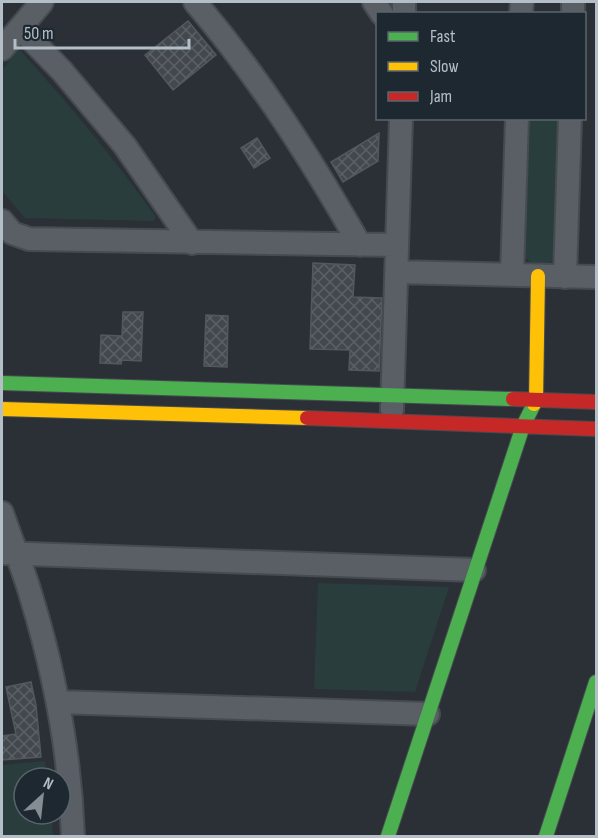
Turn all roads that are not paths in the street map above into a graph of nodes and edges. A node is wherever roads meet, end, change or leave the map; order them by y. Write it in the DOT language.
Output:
graph roads {
  1 [pos="42,2"];
  2 [pos="195,2"];
  3 [pos="20,28"];
  4 [pos="2,49"];
  5 [pos="401,120"];
  6 [pos="518,120"];
  7 [pos="570,120"];
  8 [pos="2,221"];
  9 [pos="192,243"];
  10 [pos="360,245"];
  11 [pos="397,245"];
  12 [pos="396,272"];
  13 [pos="512,275"];
  14 [pos="538,276"];
  15 [pos="565,277"];
  16 [pos="597,277"];
  17 [pos="2,382"];
  18 [pos="392,396"];
  19 [pos="536,400"];
  20 [pos="597,402"];
  21 [pos="2,410"];
  22 [pos="392,420"];
  23 [pos="523,426"];
  24 [pos="597,429"];
  25 [pos="2,513"];
  26 [pos="9,554"];
  27 [pos="474,570"];
  28 [pos="597,682"];
  29 [pos="58,702"];
  30 [pos="428,714"];
  31 [pos="73,837"];
  32 [pos="388,837"];
  33 [pos="546,837"];
  1 -- 3 [label="street"];
  2 -- 10 [label="street"];
  3 -- 4 [label="street"];
  3 -- 9 [label="street"];
  5 -- 11 [label="street"];
  6 -- 13 [label="street"];
  7 -- 15 [label="street"];
  8 -- 9 [label="street"];
  9 -- 10 [label="street"];
  10 -- 11 [label="street"];
  11 -- 12 [label="street"];
  12 -- 13 [label="street"];
  12 -- 18 [label="street"];
  13 -- 14 [label="street"];
  14 -- 15 [label="street"];
  14 -- 19 [label="street"];
  15 -- 16 [label="street"];
  17 -- 18 [label="street"];
  18 -- 19 [label="street"];
  18 -- 22 [label="street"];
  19 -- 20 [label="street"];
  19 -- 23 [label="street"];
  21 -- 22 [label="street"];
  22 -- 23 [label="street"];
  23 -- 24 [label="street"];
  23 -- 27 [label="street"];
  25 -- 26 [label="street"];
  26 -- 27 [label="street"];
  26 -- 29 [label="street"];
  27 -- 30 [label="street"];
  28 -- 33 [label="street"];
  29 -- 30 [label="street"];
  29 -- 31 [label="street"];
  30 -- 32 [label="street"];
}
